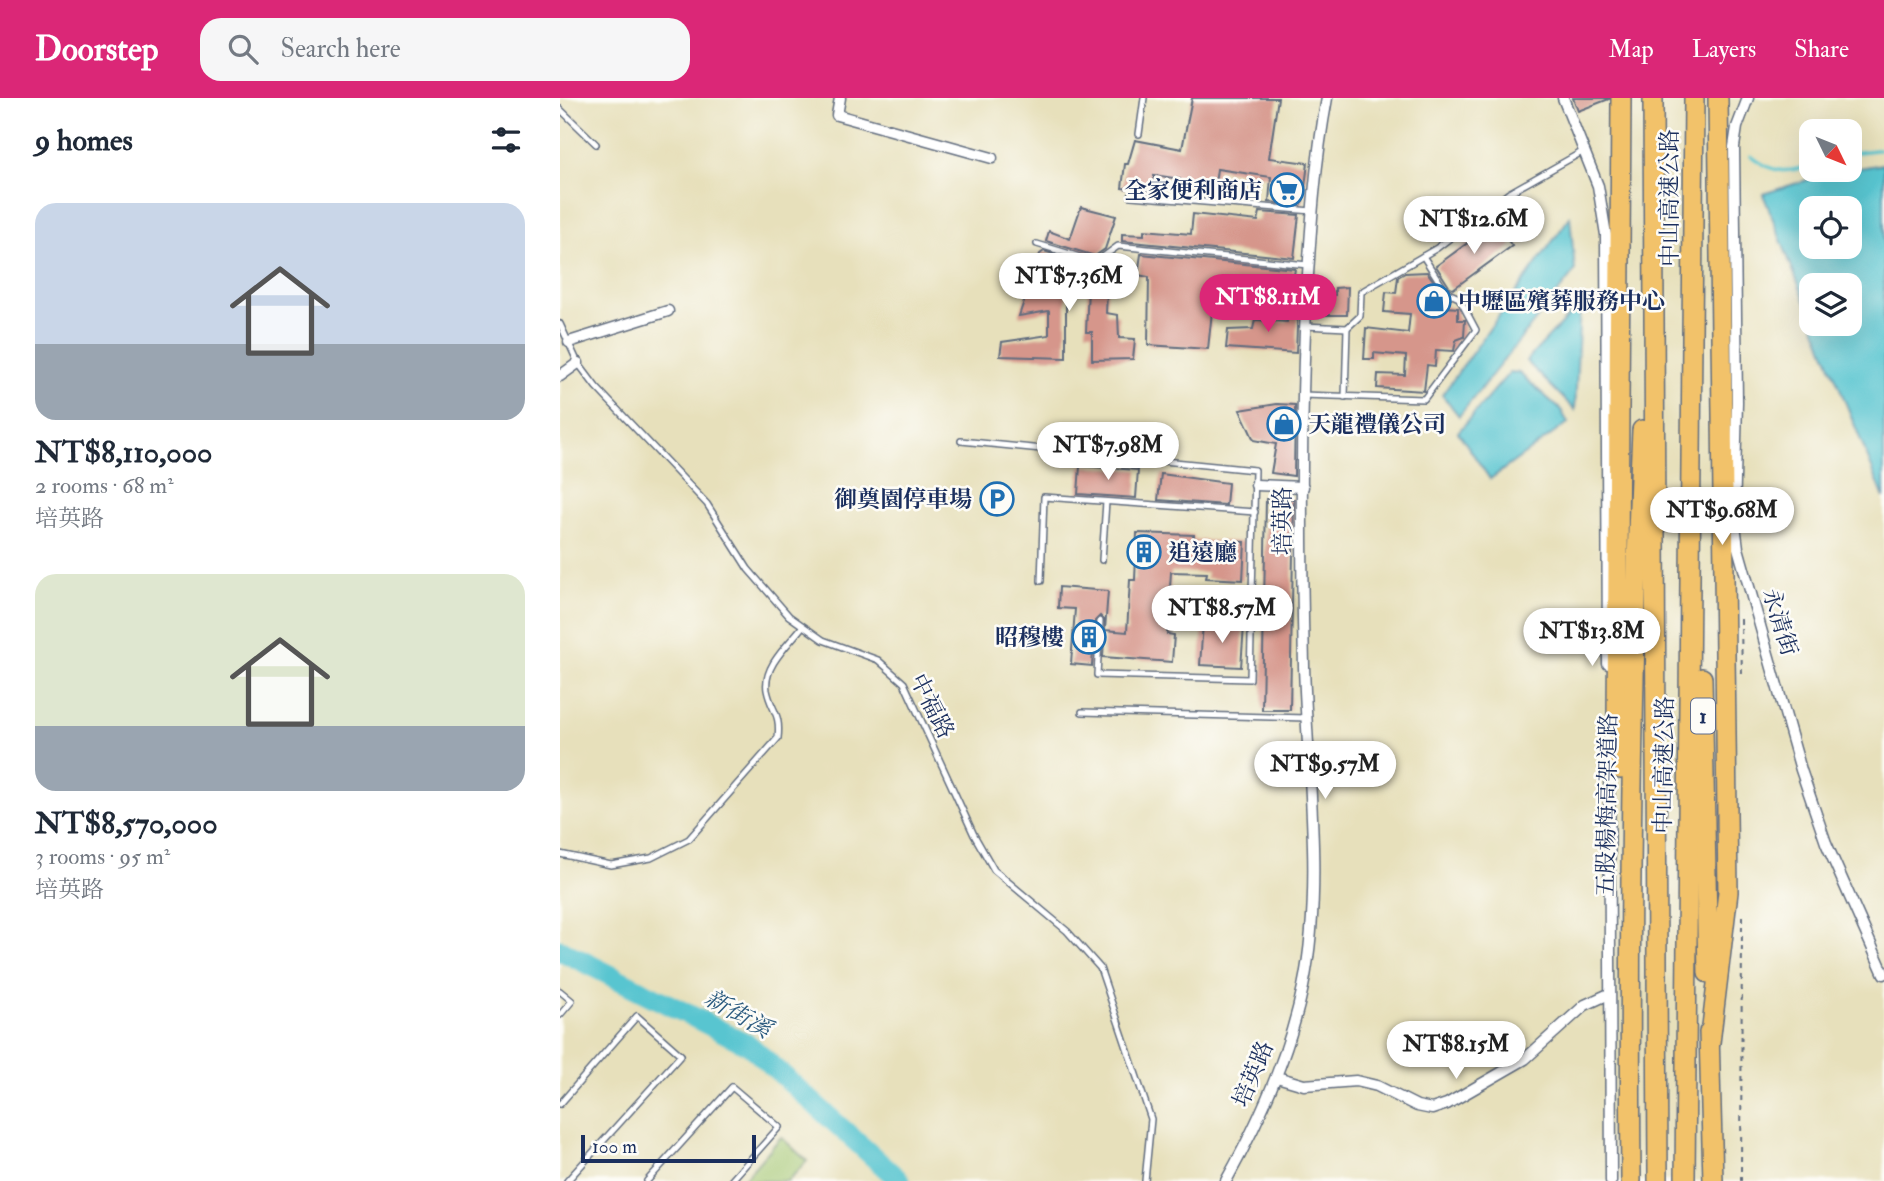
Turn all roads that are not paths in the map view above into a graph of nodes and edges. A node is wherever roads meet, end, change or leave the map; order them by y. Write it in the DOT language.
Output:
graph roads {
  1 [pos="840,98"];
  2 [pos="1144,98"];
  3 [pos="1327,98"];
  4 [pos="1563,98"];
  5 [pos="1621,98"];
  6 [pos="1653,98"];
  7 [pos="1694,98"];
  8 [pos="1718,98"];
  9 [pos="1748,98"];
  10 [pos="560,109"];
  11 [pos="1139,134"];
  12 [pos="596,144"];
  13 [pos="1582,152"];
  14 [pos="992,158"];
  15 [pos="1653,177"];
  16 [pos="1131,196"];
  17 [pos="1312,211"];
  18 [pos="1037,244"];
  19 [pos="1693,252"];
  20 [pos="1423,256"];
  21 [pos="1308,265"];
  22 [pos="668,311"];
  23 [pos="560,324"];
  24 [pos="1305,326"];
  25 [pos="1347,328"];
  26 [pos="569,342"];
  27 [pos="578,363"];
  28 [pos="560,376"];
  29 [pos="1302,395"];
  30 [pos="1345,397"];
  31 [pos="961,441"];
  32 [pos="1256,485"];
  33 [pos="1303,487"];
  34 [pos="1106,502"];
  35 [pos="1255,512"];
  36 [pos="1102,560"];
  37 [pos="1041,581"];
  38 [pos="1100,621"];
  39 [pos="802,627"];
  40 [pos="1082,712"];
  41 [pos="1306,718"];
  42 [pos="560,854"];
  43 [pos="1629,926"];
  44 [pos="1884,974"];
  45 [pos="560,991"];
  46 [pos="1609,994"];
  47 [pos="560,1015"];
  48 [pos="1710,1043"];
  49 [pos="1277,1077"];
  50 [pos="560,1104"];
  51 [pos="567,1181"];
  52 [pos="647,1181"];
  53 [pos="731,1181"];
  54 [pos="1145,1181"];
  55 [pos="1226,1181"];
  56 [pos="1611,1181"];
  57 [pos="1632,1181"];
  58 [pos="1658,1181"];
  59 [pos="1685,1181"];
  60 [pos="1713,1181"];
  1 -- 14 [label="street"];
  2 -- 11 [label="lane"];
  3 -- 17 [label="street, 培英路"];
  4 -- 13 [label="street"];
  5 -- 43 [label="highway"];
  6 -- 15 [label="highway, 中山高速公路"];
  7 -- 19 [label="highway, 中山高速公路 / 1"];
  8 -- 48 [label="highway"];
  9 -- 44 [label="street, 永清街"];
  10 -- 12 [label="lane"];
  13 -- 20 [label="lane"];
  13 -- 46 [label="street"];
  15 -- 43 [label="highway, 五股楊梅高架道路"];
  15 -- 58 [label="highway, 中山高速公路"];
  16 -- 17 [label="lane"];
  17 -- 21 [label="street, 培英路"];
  18 -- 21 [label="lane"];
  19 -- 48 [label="highway, 1"];
  19 -- 59 [label="highway, 中山高速公路 / 1"];
  20 -- 25 [label="lane"];
  20 -- 30 [label="lane"];
  21 -- 24 [label="street, 培英路"];
  22 -- 26 [label="street"];
  23 -- 26 [label="lane, 中福路"];
  24 -- 25 [label="lane"];
  24 -- 29 [label="street, 培英路"];
  25 -- 30 [label="lane"];
  26 -- 27 [label="lane, 中福路"];
  27 -- 28 [label="street"];
  27 -- 39 [label="lane, 中福路"];
  29 -- 30 [label="lane"];
  29 -- 33 [label="street, 培英路"];
  31 -- 32 [label="lane"];
  32 -- 33 [label="street"];
  32 -- 35 [label="lane"];
  33 -- 41 [label="street, 培英路"];
  34 -- 35 [label="lane"];
  34 -- 36 [label="lane"];
  34 -- 37 [label="lane"];
  35 -- 38 [label="lane"];
  39 -- 42 [label="lane"];
  39 -- 54 [label="lane, 中福路"];
  40 -- 41 [label="lane"];
  41 -- 49 [label="street, 培英路"];
  43 -- 57 [label="highway, 五股楊梅高架道路"];
  45 -- 47 [label="lane"];
  46 -- 49 [label="street"];
  46 -- 56 [label="street"];
  48 -- 60 [label="highway, 1"];
  49 -- 55 [label="street, 培英路"];
  50 -- 51 [label="lane"];
  52 -- 53 [label="lane"];
}
